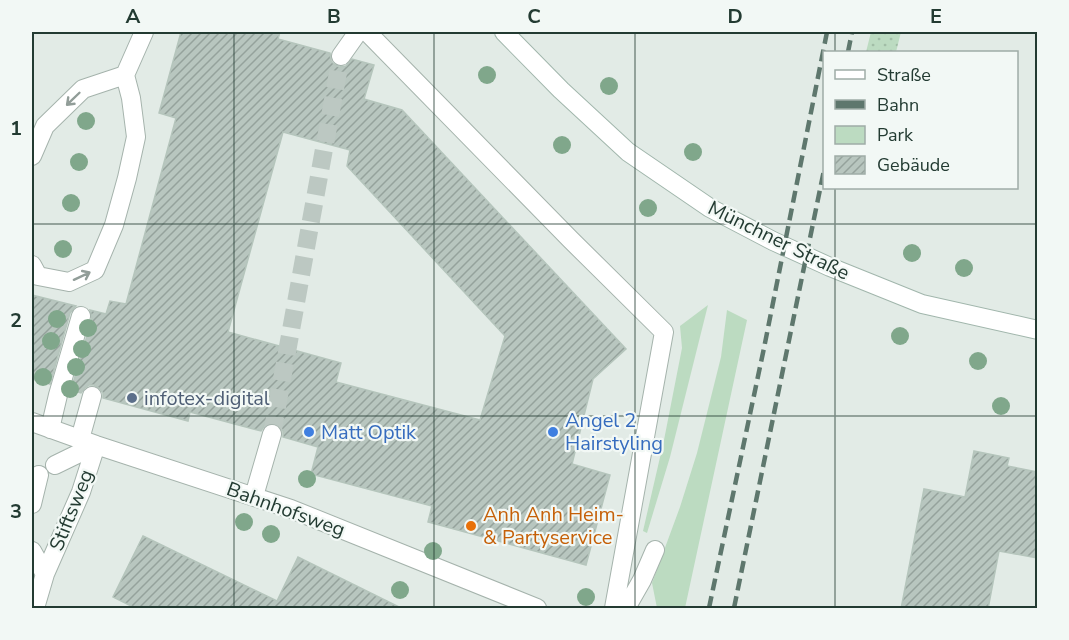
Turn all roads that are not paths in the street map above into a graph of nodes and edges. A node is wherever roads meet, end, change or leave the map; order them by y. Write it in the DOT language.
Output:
graph roads {
  1 [pos="144,32"];
  2 [pos="358,32"];
  3 [pos="368,32"];
  4 [pos="504,32"];
  5 [pos="342,56"];
  6 [pos="125,75"];
  7 [pos="32,156"];
  8 [pos="32,265"];
  9 [pos="81,316"];
  10 [pos="1038,330"];
  11 [pos="92,396"];
  12 [pos="33,416"];
  13 [pos="50,429"];
  14 [pos="272,434"];
  15 [pos="88,442"];
  16 [pos="42,471"];
  17 [pos="254,496"];
  18 [pos="32,504"];
  19 [pos="655,550"];
  20 [pos="32,551"];
  21 [pos="45,574"];
  22 [pos="35,609"];
  23 [pos="537,609"];
  24 [pos="614,609"];
  25 [pos="626,609"];
  1 -- 6 [label="street"];
  2 -- 5 [label="street"];
  3 -- 24 [label="street"];
  4 -- 10 [label="street, Münchner Straße"];
  6 -- 7 [label="street, one-way"];
  8 -- 6 [label="street, one-way"];
  9 -- 13 [label="street"];
  11 -- 15 [label="street, Stiftsweg"];
  12 -- 13 [label="street, Bahnhofsweg"];
  13 -- 15 [label="street, Bahnhofsweg"];
  14 -- 17 [label="street"];
  15 -- 16 [label="street"];
  15 -- 17 [label="street, Bahnhofsweg"];
  15 -- 21 [label="street, Stiftsweg"];
  16 -- 18 [label="street"];
  17 -- 23 [label="street, Bahnhofsweg"];
  19 -- 25 [label="street"];
  20 -- 21 [label="street"];
  21 -- 22 [label="street, Stiftsweg"];
}
